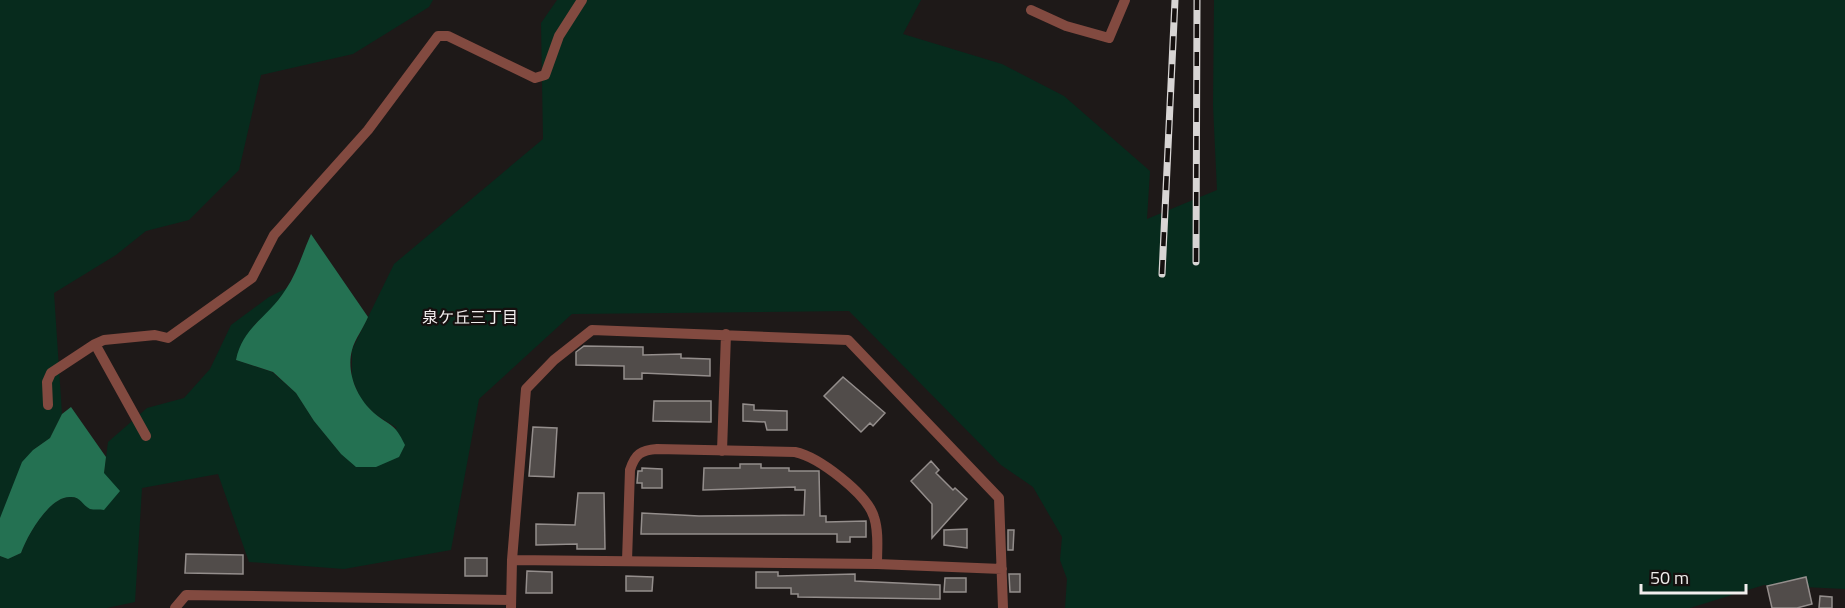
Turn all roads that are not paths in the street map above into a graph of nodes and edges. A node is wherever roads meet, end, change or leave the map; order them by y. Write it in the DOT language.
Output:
graph roads {
  1 [pos="582,0"];
  2 [pos="1125,0"];
  3 [pos="1031,10"];
  4 [pos="726,334"];
  5 [pos="95,344"];
  6 [pos="48,405"];
  7 [pos="146,436"];
  8 [pos="722,451"];
  9 [pos="512,560"];
  10 [pos="627,561"];
  11 [pos="877,564"];
  12 [pos="1002,569"];
  13 [pos="511,604"];
  14 [pos="175,608"];
  15 [pos="1003,608"];
  1 -- 5 [label="street"];
  2 -- 3 [label="street"];
  4 -- 8 [label="street"];
  4 -- 9 [label="street"];
  4 -- 12 [label="street"];
  5 -- 6 [label="street"];
  5 -- 7 [label="street"];
  8 -- 10 [label="street"];
  8 -- 11 [label="street"];
  9 -- 10 [label="street"];
  9 -- 13 [label="street"];
  10 -- 11 [label="street"];
  11 -- 12 [label="street"];
  12 -- 15 [label="street"];
  13 -- 14 [label="street"];
}
